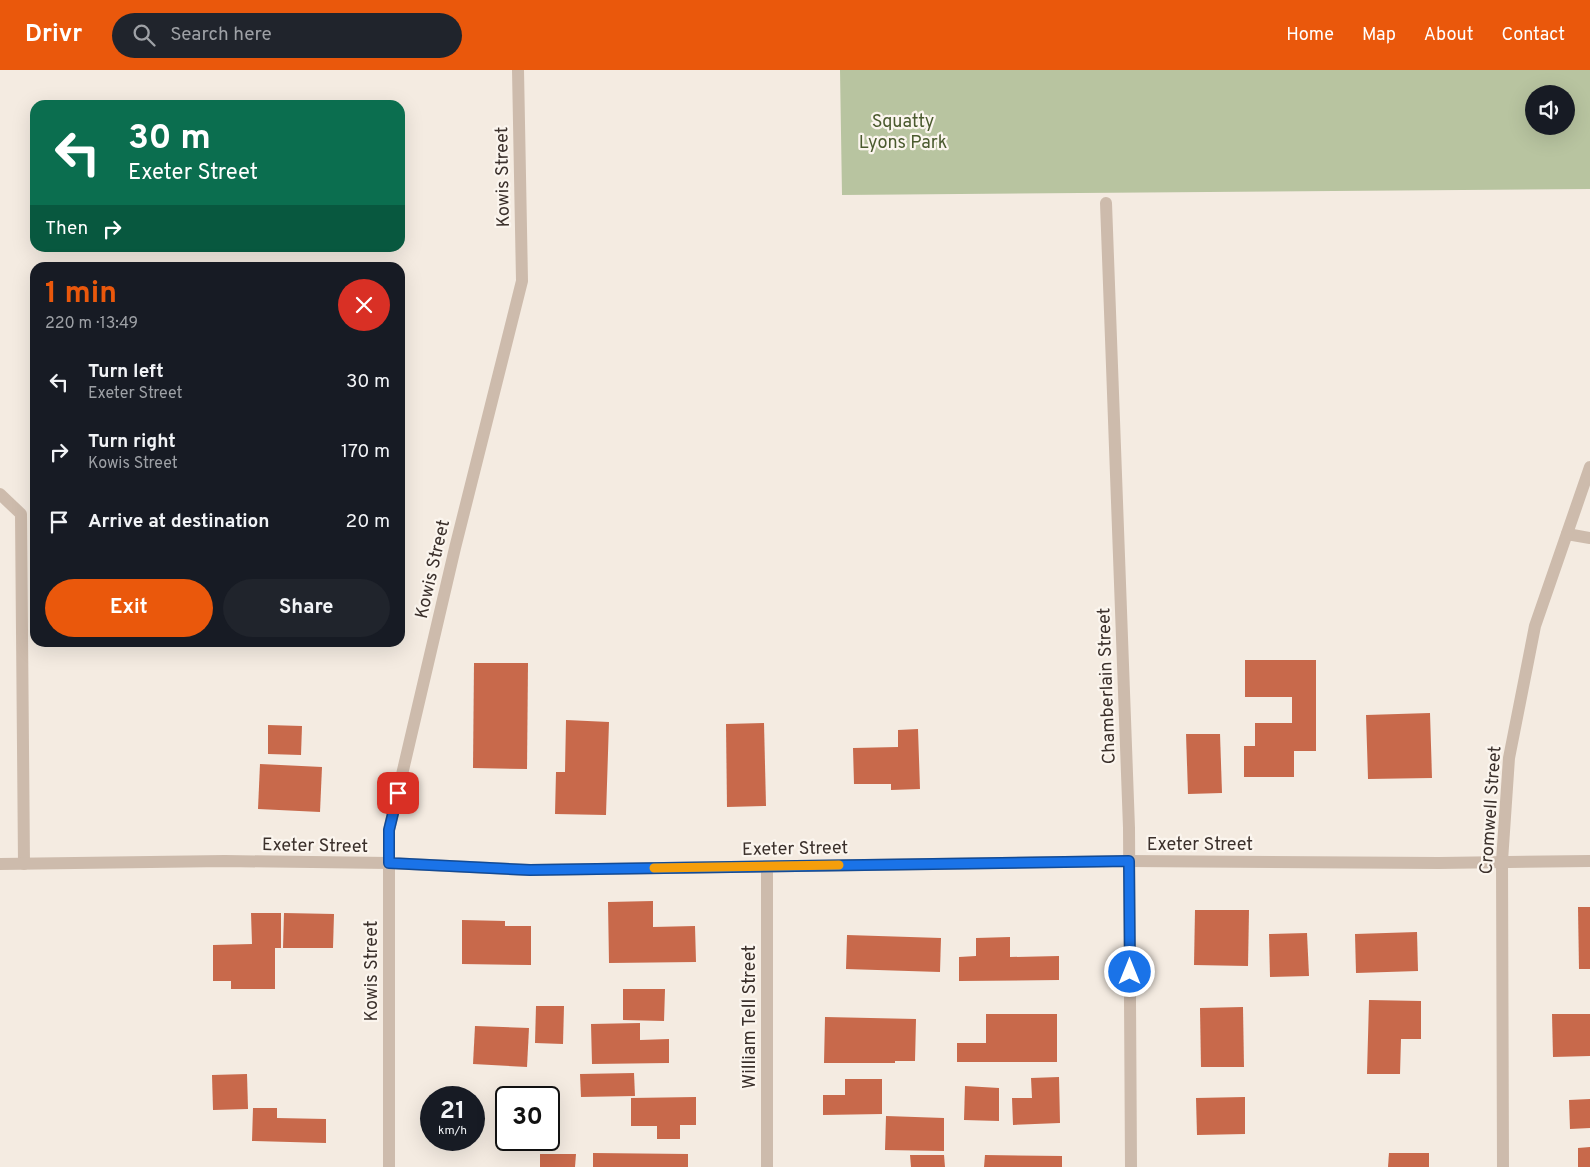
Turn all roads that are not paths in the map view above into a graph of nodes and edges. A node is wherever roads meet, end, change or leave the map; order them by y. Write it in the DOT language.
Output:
graph roads {
  1 [pos="518,70"];
  2 [pos="1106,203"];
  3 [pos="1590,467"];
  4 [pos="0,494"];
  5 [pos="1567,534"];
  6 [pos="1590,538"];
  7 [pos="1129,861"];
  8 [pos="1502,861"];
  9 [pos="1590,861"];
  10 [pos="389,863"];
  11 [pos="0,864"];
  12 [pos="24,864"];
  13 [pos="767,867"];
  14 [pos="390,1167"];
  15 [pos="767,1167"];
  16 [pos="1131,1167"];
  17 [pos="1502,1167"];
  1 -- 10 [label="street, Kowis Street"];
  2 -- 7 [label="street, Chamberlain Street"];
  3 -- 5 [label="street, Cromwell Street"];
  4 -- 12 [label="street"];
  5 -- 6 [label="street"];
  5 -- 8 [label="street, Cromwell Street"];
  7 -- 8 [label="street, Exeter Street"];
  7 -- 13 [label="street, Exeter Street"];
  7 -- 16 [label="street, Chamberlain Street"];
  8 -- 9 [label="street, Exeter Street"];
  8 -- 17 [label="street, Cromwell Street"];
  10 -- 12 [label="street, Exeter Street"];
  10 -- 13 [label="street, Exeter Street"];
  10 -- 14 [label="street, Kowis Street"];
  11 -- 12 [label="street, Exeter Street"];
  13 -- 15 [label="street, William Tell Street"];
}
